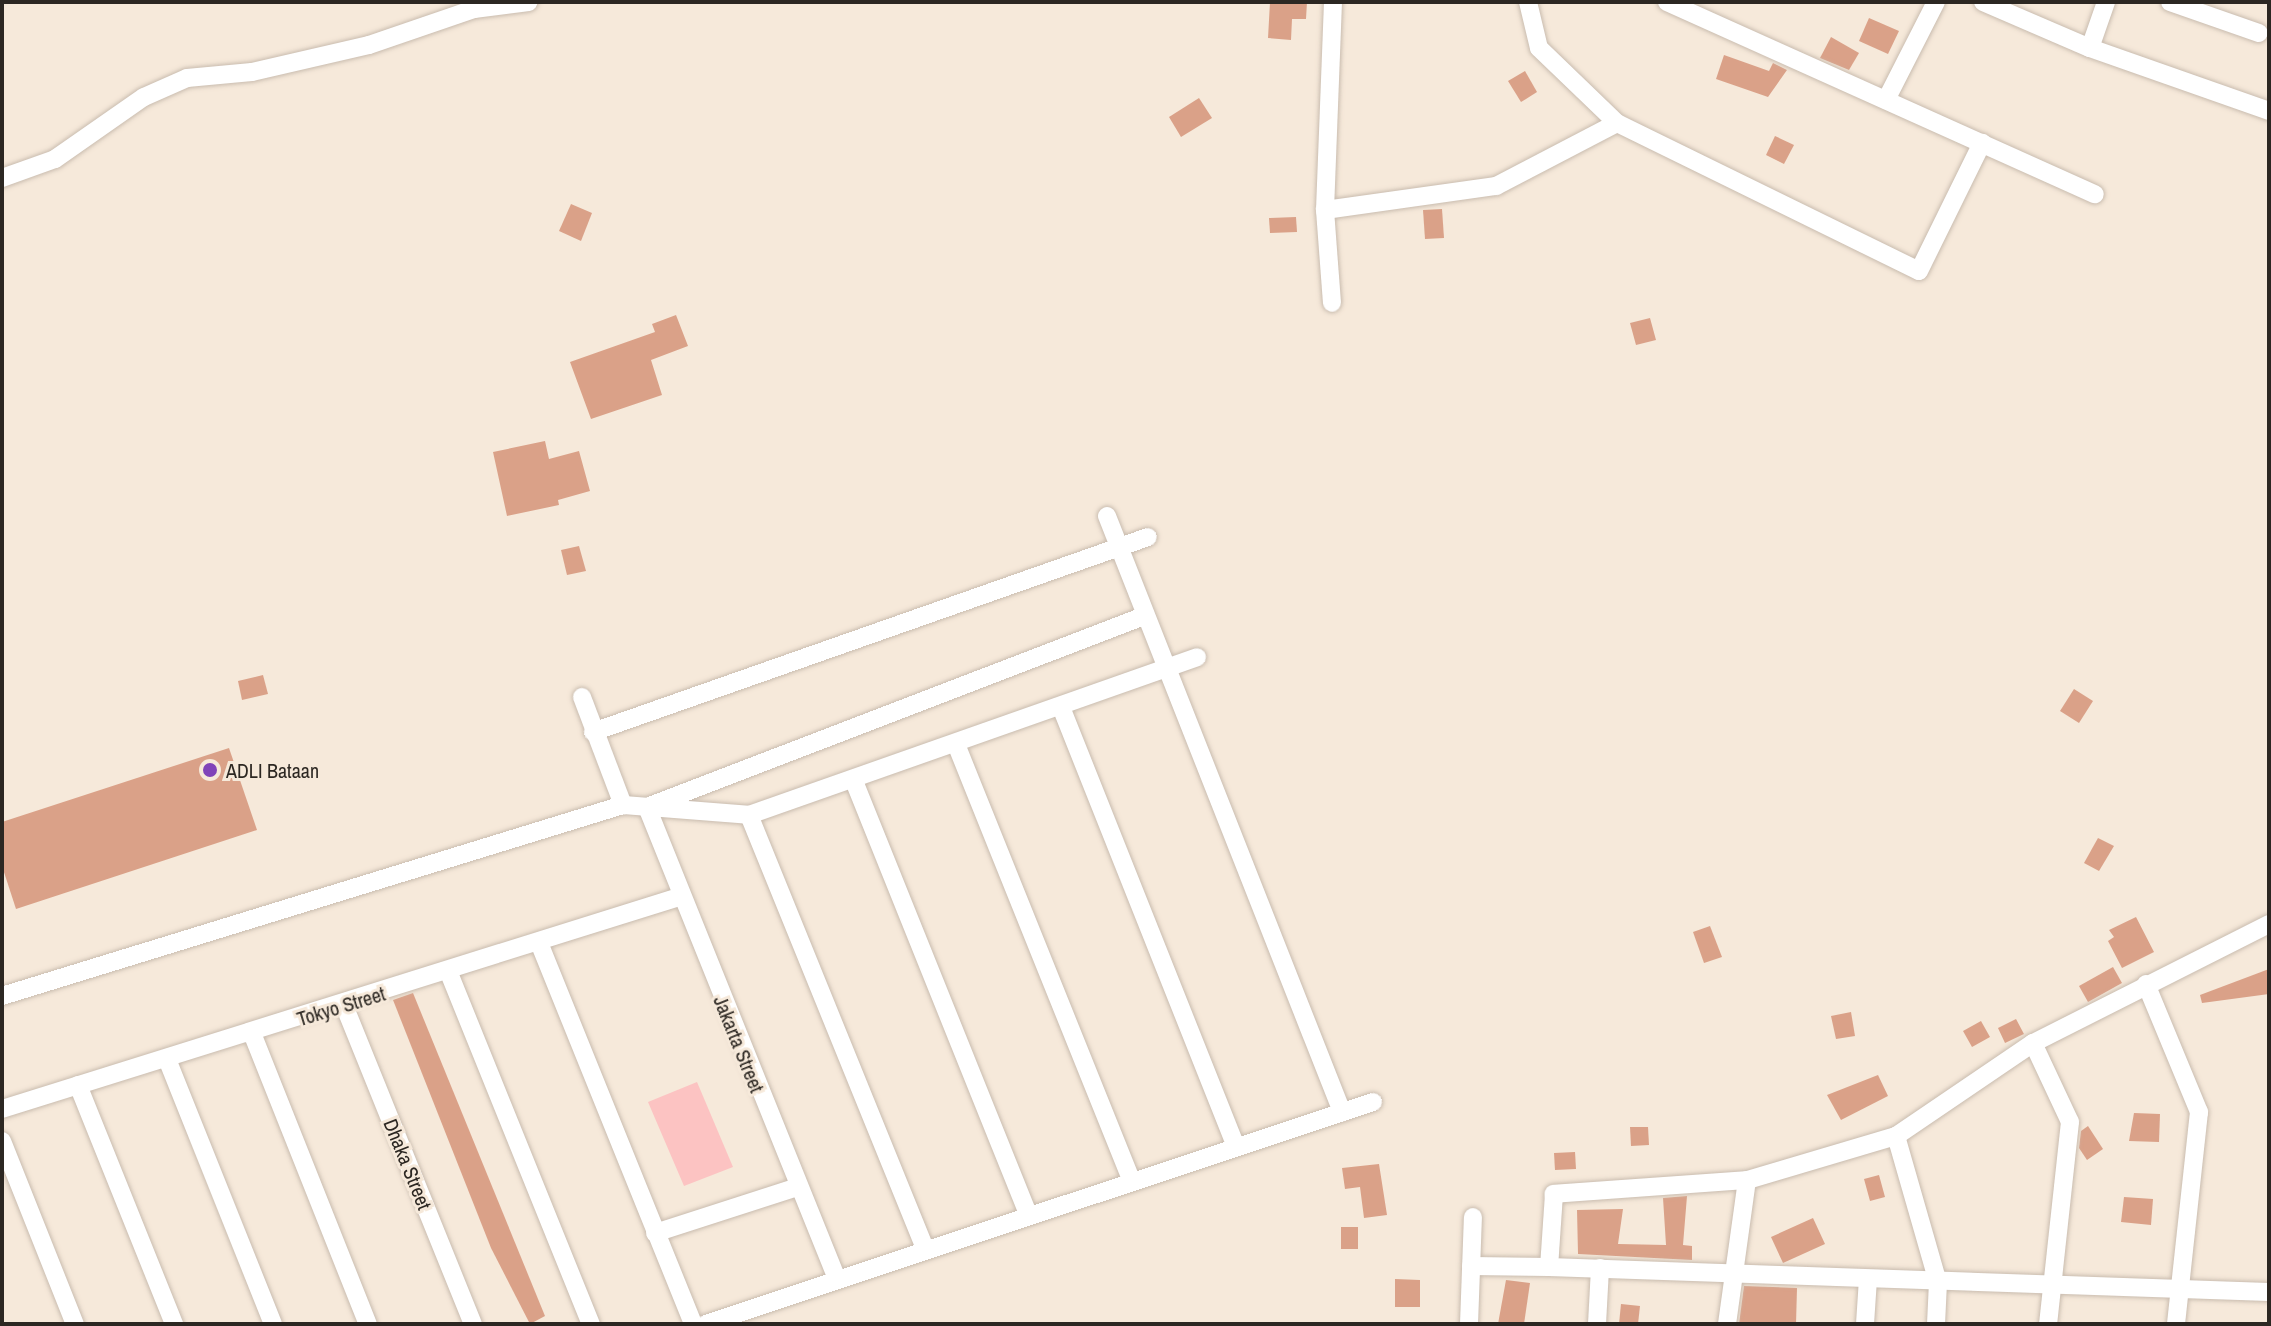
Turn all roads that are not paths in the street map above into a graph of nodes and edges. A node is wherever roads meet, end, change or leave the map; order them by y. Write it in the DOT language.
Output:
graph roads {
  1 [pos="529,2"];
  2 [pos="1333,2"];
  3 [pos="1528,2"];
  4 [pos="1667,2"];
  5 [pos="1936,2"];
  6 [pos="1983,2"];
  7 [pos="2106,2"];
  8 [pos="2170,2"];
  9 [pos="2259,33"];
  10 [pos="2090,48"];
  11 [pos="1886,100"];
  12 [pos="2269,111"];
  13 [pos="1617,123"];
  14 [pos="1982,143"];
  15 [pos="2,178"];
  16 [pos="2095,194"];
  17 [pos="1325,210"];
  18 [pos="1332,303"];
  19 [pos="1107,516"];
  20 [pos="1148,537"];
  21 [pos="1119,547"];
  22 [pos="1144,616"];
  23 [pos="1197,657"];
  24 [pos="1165,671"];
  25 [pos="582,697"];
  26 [pos="1061,707"];
  27 [pos="593,732"];
  28 [pos="956,744"];
  29 [pos="854,781"];
  30 [pos="623,805"];
  31 [pos="647,807"];
  32 [pos="749,815"];
  33 [pos="679,897"];
  34 [pos="2269,924"];
  35 [pos="540,945"];
  36 [pos="449,973"];
  37 [pos="2146,984"];
  38 [pos="2,996"];
  39 [pos="344,1005"];
  40 [pos="252,1033"];
  41 [pos="2033,1043"];
  42 [pos="167,1059"];
  43 [pos="78,1085"];
  44 [pos="1373,1102"];
  45 [pos="2,1109"];
  46 [pos="1342,1112"];
  47 [pos="1896,1136"];
  48 [pos="2,1141"];
  49 [pos="1235,1145"];
  50 [pos="1747,1180"];
  51 [pos="1132,1181"];
  52 [pos="797,1187"];
  53 [pos="1029,1216"];
  54 [pos="1473,1217"];
  55 [pos="655,1233"];
  56 [pos="926,1250"];
  57 [pos="1471,1266"];
  58 [pos="1549,1267"];
  59 [pos="1600,1268"];
  60 [pos="1731,1273"];
  61 [pos="837,1279"];
  62 [pos="1868,1279"];
  63 [pos="1938,1282"];
  64 [pos="2050,1285"];
  65 [pos="2179,1289"];
  66 [pos="2269,1292"];
  67 [pos="75,1324"];
  68 [pos="174,1324"];
  69 [pos="273,1324"];
  70 [pos="368,1324"];
  71 [pos="473,1324"];
  72 [pos="591,1324"];
  73 [pos="693,1324"];
  74 [pos="706,1324"];
  75 [pos="1469,1324"];
  76 [pos="1597,1324"];
  77 [pos="1727,1324"];
  78 [pos="1865,1324"];
  79 [pos="1936,1324"];
  80 [pos="2048,1324"];
  81 [pos="2176,1324"];
  1 -- 15 [label="street"];
  2 -- 17 [label="street"];
  3 -- 13 [label="street"];
  4 -- 11 [label="street"];
  5 -- 11 [label="street"];
  6 -- 10 [label="street"];
  7 -- 10 [label="street"];
  8 -- 9 [label="street"];
  10 -- 12 [label="street"];
  11 -- 14 [label="street"];
  13 -- 14 [label="street"];
  13 -- 17 [label="street"];
  14 -- 16 [label="street"];
  17 -- 18 [label="street"];
  19 -- 21 [label="street"];
  20 -- 21 [label="street"];
  21 -- 22 [label="street"];
  21 -- 27 [label="street"];
  22 -- 24 [label="street"];
  22 -- 31 [label="street"];
  23 -- 24 [label="street"];
  24 -- 26 [label="street"];
  24 -- 46 [label="street"];
  25 -- 27 [label="street"];
  26 -- 28 [label="street"];
  26 -- 49 [label="street"];
  27 -- 30 [label="street"];
  28 -- 29 [label="street"];
  28 -- 51 [label="street"];
  29 -- 32 [label="street"];
  29 -- 53 [label="street"];
  30 -- 31 [label="street"];
  30 -- 38 [label="street"];
  31 -- 32 [label="street"];
  31 -- 33 [label="street, Jakarta Street"];
  32 -- 56 [label="street"];
  33 -- 35 [label="street, Tokyo Street"];
  33 -- 52 [label="street, Jakarta Street"];
  34 -- 37 [label="street"];
  35 -- 36 [label="street, Tokyo Street"];
  35 -- 55 [label="street"];
  36 -- 39 [label="street, Tokyo Street"];
  36 -- 72 [label="street"];
  37 -- 41 [label="street"];
  37 -- 65 [label="street"];
  39 -- 40 [label="street, Tokyo Street"];
  39 -- 71 [label="street, Dhaka Street"];
  40 -- 42 [label="street, Tokyo Street"];
  40 -- 70 [label="street"];
  41 -- 47 [label="street"];
  41 -- 64 [label="street"];
  42 -- 43 [label="street, Tokyo Street"];
  42 -- 69 [label="street"];
  43 -- 45 [label="street, Tokyo Street"];
  43 -- 68 [label="street"];
  44 -- 46 [label="street"];
  46 -- 49 [label="street"];
  47 -- 50 [label="street"];
  47 -- 63 [label="street"];
  48 -- 67 [label="street"];
  49 -- 51 [label="street"];
  50 -- 58 [label="street"];
  50 -- 60 [label="street"];
  51 -- 53 [label="street"];
  52 -- 55 [label="street"];
  52 -- 61 [label="street, Jakarta Street"];
  53 -- 56 [label="street"];
  54 -- 57 [label="street"];
  55 -- 73 [label="street"];
  56 -- 61 [label="street"];
  57 -- 58 [label="street"];
  57 -- 75 [label="street"];
  58 -- 59 [label="street"];
  59 -- 60 [label="street"];
  59 -- 76 [label="street"];
  60 -- 62 [label="street"];
  60 -- 77 [label="street"];
  61 -- 74 [label="street"];
  62 -- 63 [label="street"];
  62 -- 78 [label="street"];
  63 -- 64 [label="street"];
  63 -- 79 [label="street"];
  64 -- 65 [label="street"];
  64 -- 80 [label="street"];
  65 -- 66 [label="street"];
  65 -- 81 [label="street"];
}
